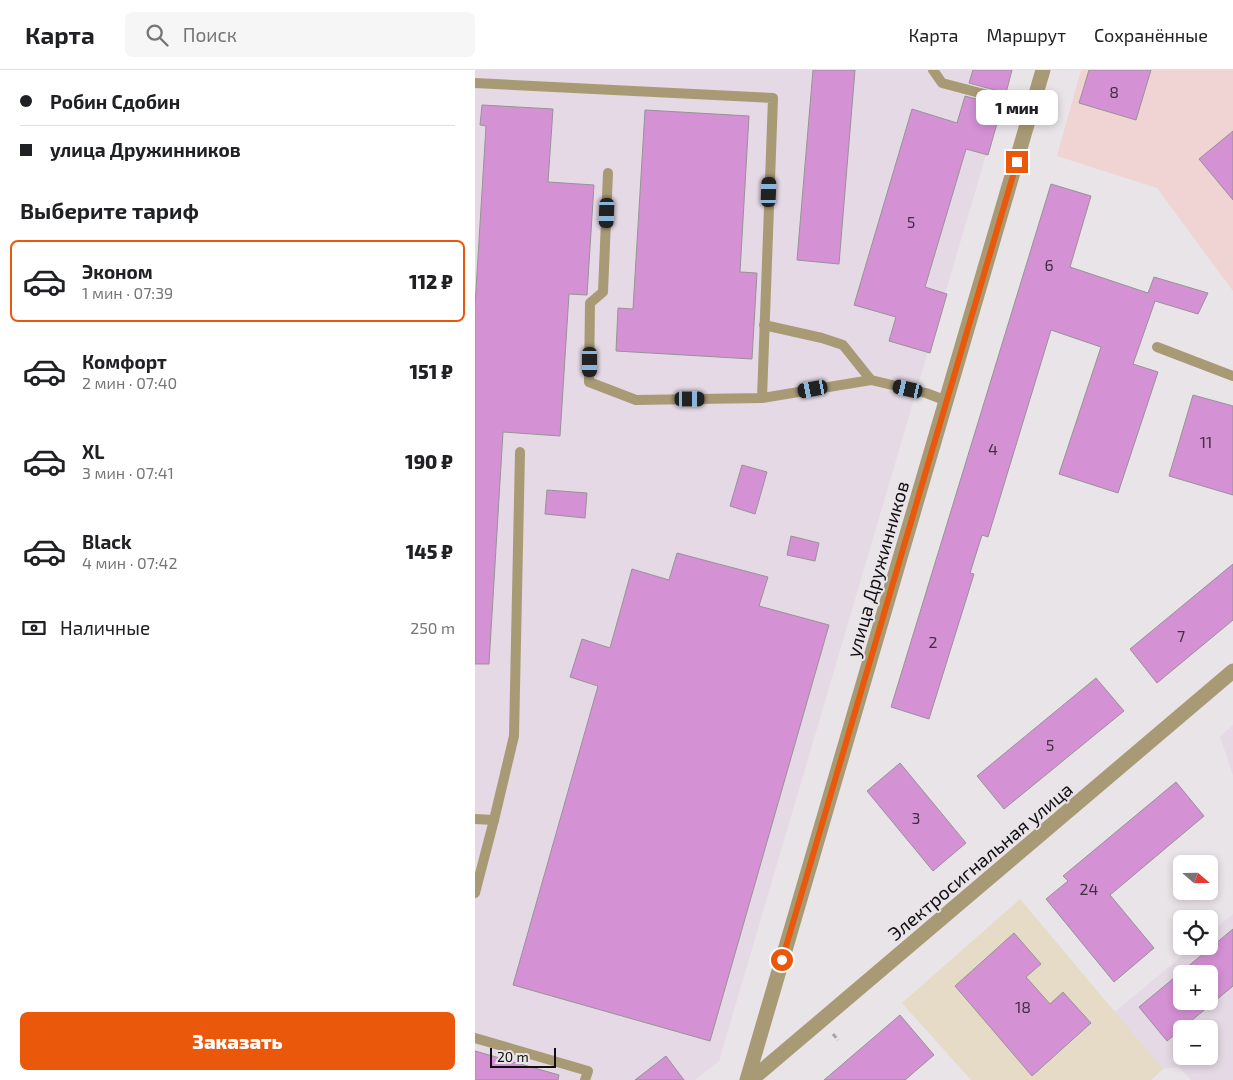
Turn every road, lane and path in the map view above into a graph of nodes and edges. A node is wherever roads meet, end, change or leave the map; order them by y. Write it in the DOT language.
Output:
graph roads {
  1 [pos="933,70"];
  2 [pos="1043,70"];
  3 [pos="475,83"];
  4 [pos="1033,107"];
  5 [pos="608,173"];
  6 [pos="764,325"];
  7 [pos="1157,346"];
  8 [pos="1233,376"];
  9 [pos="871,380"];
  10 [pos="762,398"];
  11 [pos="947,401"];
  12 [pos="520,452"];
  13 [pos="1233,671"];
  14 [pos="475,819"];
  15 [pos="495,820"];
  16 [pos="475,893"];
  17 [pos="475,1038"];
  18 [pos="585,1080"];
  19 [pos="747,1080"];
  20 [pos="751,1080"];
  1 -- 4 [label="lane"];
  2 -- 4 [label="street, улица Дружинников"];
  3 -- 6 [label="lane"];
  4 -- 11 [label="street, улица Дружинников"];
  5 -- 10 [label="lane"];
  6 -- 9 [label="lane"];
  6 -- 10 [label="lane"];
  7 -- 8 [label="lane"];
  9 -- 10 [label="lane"];
  9 -- 11 [label="lane"];
  11 -- 19 [label="street, улица Дружинников"];
  12 -- 15 [label="lane"];
  13 -- 20 [label="street, Электросигнальная улица"];
  14 -- 15 [label="lane"];
  15 -- 16 [label="lane"];
  17 -- 18 [label="lane"];
}
